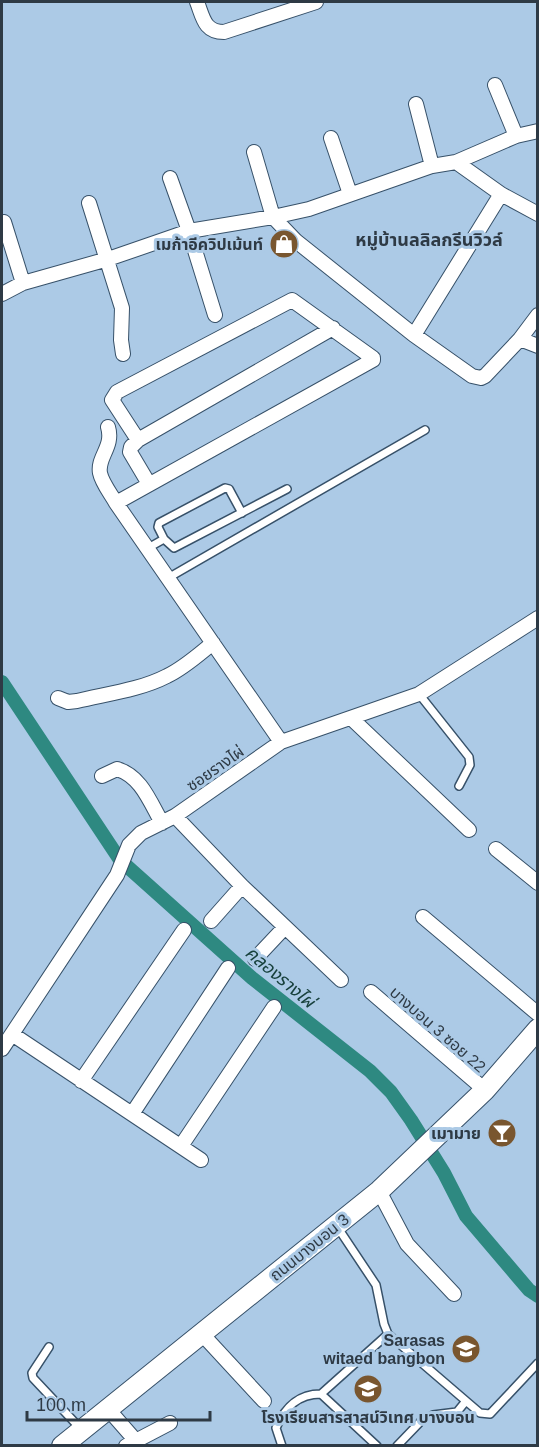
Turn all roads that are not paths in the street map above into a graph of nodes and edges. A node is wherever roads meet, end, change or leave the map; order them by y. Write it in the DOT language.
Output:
graph roads {
  1 [pos="197,2"];
  2 [pos="316,2"];
  3 [pos="495,85"];
  4 [pos="416,104"];
  5 [pos="537,131"];
  6 [pos="516,136"];
  7 [pos="331,138"];
  8 [pos="254,152"];
  9 [pos="456,162"];
  10 [pos="432,166"];
  11 [pos="170,178"];
  12 [pos="350,194"];
  13 [pos="501,194"];
  14 [pos="89,203"];
  15 [pos="537,214"];
  16 [pos="273,217"];
  17 [pos="4,222"];
  18 [pos="189,231"];
  19 [pos="108,259"];
  20 [pos="23,283"];
  21 [pos="2,294"];
  22 [pos="215,315"];
  23 [pos="537,315"];
  24 [pos="333,328"];
  25 [pos="414,334"];
  26 [pos="520,339"];
  27 [pos="537,346"];
  28 [pos="123,354"];
  29 [pos="108,427"];
  30 [pos="425,430"];
  31 [pos="138,440"];
  32 [pos="149,484"];
  33 [pos="287,489"];
  34 [pos="116,503"];
  35 [pos="242,513"];
  36 [pos="164,539"];
  37 [pos="148,548"];
  38 [pos="168,578"];
  39 [pos="537,618"];
  40 [pos="213,643"];
  41 [pos="419,694"];
  42 [pos="58,698"];
  43 [pos="351,718"];
  44 [pos="281,742"];
  45 [pos="102,776"];
  46 [pos="459,786"];
  47 [pos="168,820"];
  48 [pos="469,830"];
  49 [pos="496,849"];
  50 [pos="537,884"];
  51 [pos="242,886"];
  52 [pos="423,917"];
  53 [pos="211,921"];
  54 [pos="285,927"];
  55 [pos="184,930"];
  56 [pos="255,959"];
  57 [pos="228,968"];
  58 [pos="341,980"];
  59 [pos="371,992"];
  60 [pos="274,1007"];
  61 [pos="537,1014"];
  62 [pos="537,1029"];
  63 [pos="12,1034"];
  64 [pos="2,1049"];
  65 [pos="81,1080"];
  66 [pos="485,1090"];
  67 [pos="132,1114"];
  68 [pos="181,1146"];
  69 [pos="201,1160"];
  70 [pos="379,1191"];
  71 [pos="336,1226"];
  72 [pos="454,1294"];
  73 [pos="202,1334"];
  74 [pos="388,1334"];
  75 [pos="49,1347"];
  76 [pos="537,1363"];
  77 [pos="321,1394"];
  78 [pos="264,1401"];
  79 [pos="466,1401"];
  80 [pos="108,1409"];
  81 [pos="170,1423"];
  82 [pos="81,1430"];
  83 [pos="131,1443"];
  84 [pos="62,1446"];
  85 [pos="282,1446"];
  86 [pos="377,1446"];
  87 [pos="397,1446"];
  1 -- 2 [label="street"];
  3 -- 6 [label="street"];
  4 -- 10 [label="street"];
  5 -- 6 [label="street"];
  6 -- 9 [label="street"];
  7 -- 12 [label="street"];
  8 -- 16 [label="street"];
  9 -- 10 [label="street"];
  9 -- 13 [label="street"];
  10 -- 12 [label="street"];
  11 -- 18 [label="street"];
  12 -- 16 [label="street"];
  13 -- 15 [label="street"];
  13 -- 25 [label="street"];
  14 -- 19 [label="street"];
  16 -- 18 [label="street"];
  16 -- 25 [label="street"];
  17 -- 20 [label="street"];
  18 -- 19 [label="street"];
  18 -- 22 [label="street"];
  19 -- 20 [label="street"];
  19 -- 28 [label="street"];
  20 -- 21 [label="street"];
  23 -- 26 [label="street"];
  24 -- 31 [label="street"];
  24 -- 31 [label="street"];
  24 -- 32 [label="street"];
  25 -- 26 [label="street"];
  26 -- 27 [label="street"];
  29 -- 34 [label="street"];
  30 -- 38 [label="lane"];
  31 -- 32 [label="street"];
  32 -- 34 [label="street"];
  33 -- 35 [label="lane"];
  34 -- 37 [label="street"];
  35 -- 36 [label="lane"];
  35 -- 36 [label="lane"];
  36 -- 37 [label="lane"];
  37 -- 38 [label="street"];
  38 -- 40 [label="street"];
  39 -- 41 [label="street, ซอยรางไผ่"];
  40 -- 42 [label="street"];
  40 -- 44 [label="street"];
  41 -- 43 [label="street, ซอยรางไผ่"];
  41 -- 46 [label="lane"];
  43 -- 44 [label="street, ซอยรางไผ่"];
  43 -- 48 [label="street"];
  44 -- 47 [label="street, ซอยรางไผ่"];
  45 -- 47 [label="street"];
  47 -- 51 [label="street"];
  47 -- 63 [label="street, ซอยรางไผ่"];
  49 -- 50 [label="street"];
  51 -- 53 [label="street"];
  51 -- 54 [label="street"];
  52 -- 61 [label="street"];
  54 -- 56 [label="street"];
  54 -- 58 [label="street"];
  55 -- 65 [label="street"];
  57 -- 67 [label="street"];
  59 -- 66 [label="street, บางบอน 3 ซอย 22"];
  60 -- 68 [label="street"];
  62 -- 66 [label="main road, ถนนบางบอน 3"];
  63 -- 64 [label="street, ซอยรางไผ่"];
  63 -- 65 [label="street"];
  65 -- 67 [label="street"];
  66 -- 70 [label="main road, ถนนบางบอน 3"];
  67 -- 68 [label="street"];
  68 -- 69 [label="street"];
  70 -- 71 [label="main road, ถนนบางบอน 3"];
  70 -- 72 [label="street"];
  71 -- 73 [label="main road, ถนนบางบอน 3"];
  71 -- 74 [label="lane"];
  73 -- 78 [label="street"];
  73 -- 80 [label="main road, ถนนบางบอน 3"];
  74 -- 77 [label="lane"];
  74 -- 79 [label="lane"];
  75 -- 82 [label="lane"];
  76 -- 79 [label="lane"];
  77 -- 85 [label="lane"];
  77 -- 86 [label="lane"];
  79 -- 87 [label="lane"];
  80 -- 82 [label="main road, ถนนบางบอน 3"];
  80 -- 83 [label="street"];
  81 -- 83 [label="street"];
  82 -- 84 [label="main road, ถนนบางบอน 3"];
}
